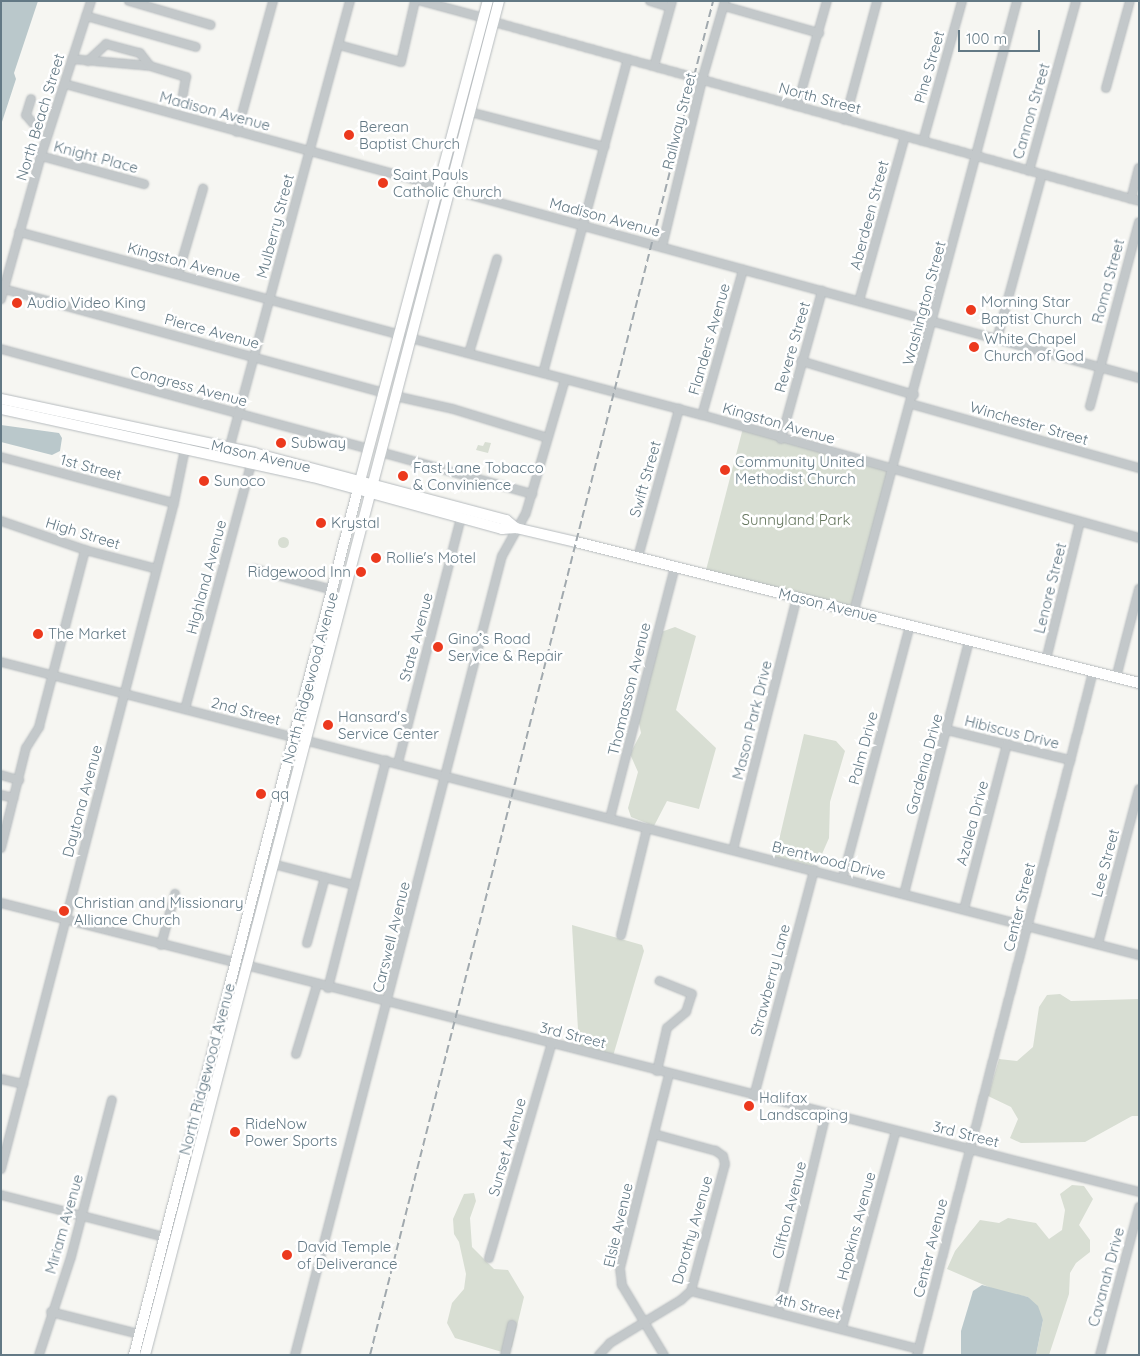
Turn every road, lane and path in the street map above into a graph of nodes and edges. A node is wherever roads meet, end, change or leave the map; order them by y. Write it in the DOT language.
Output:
graph roads {
  1 [pos="91,1"];
  2 [pos="128,1"];
  3 [pos="273,1"];
  4 [pos="350,1"];
  5 [pos="415,1"];
  6 [pos="420,1"];
  7 [pos="488,1"];
  8 [pos="499,1"];
  9 [pos="650,1"];
  10 [pos="827,1"];
  11 [pos="877,1"];
  12 [pos="962,1"];
  13 [pos="1017,1"];
  14 [pos="1076,1"];
  15 [pos="1130,1"];
  16 [pos="671,4"];
  17 [pos="725,4"];
  18 [pos="86,16"];
  19 [pos="484,18"];
  20 [pos="494,22"];
  21 [pos="211,25"];
  22 [pos="819,33"];
  23 [pos="339,45"];
  24 [pos="196,47"];
  25 [pos="72,59"];
  26 [pos="628,59"];
  27 [pos="88,61"];
  28 [pos="151,66"];
  29 [pos="654,66"];
  30 [pos="702,80"];
  31 [pos="65,84"];
  32 [pos="1106,88"];
  33 [pos="32,99"];
  34 [pos="182,99"];
  35 [pos="797,106"];
  36 [pos="470,112"];
  37 [pos="845,120"];
  38 [pos="33,123"];
  39 [pos="237,132"];
  40 [pos="905,136"];
  41 [pos="923,141"];
  42 [pos="605,146"];
  43 [pos="309,151"];
  44 [pos="41,156"];
  45 [pos="976,157"];
  46 [pos="1139,168"];
  47 [pos="1029,171"];
  48 [pos="1042,175"];
  49 [pos="144,184"];
  50 [pos="444,188"];
  51 [pos="203,189"];
  52 [pos="1135,200"];
  53 [pos="1139,222"];
  54 [pos="584,226"];
  55 [pos="19,232"];
  56 [pos="662,247"];
  57 [pos="497,260"];
  58 [pos="743,270"];
  59 [pos="178,274"];
  60 [pos="4,289"];
  61 [pos="822,291"];
  62 [pos="1,299"];
  63 [pos="270,299"];
  64 [pos="860,301"];
  65 [pos="933,322"];
  66 [pos="405,337"];
  67 [pos="997,339"];
  68 [pos="1,348"];
  69 [pos="469,354"];
  70 [pos="255,357"];
  71 [pos="801,361"];
  72 [pos="1100,367"];
  73 [pos="543,373"];
  74 [pos="1139,378"];
  75 [pos="565,380"];
  76 [pos="384,393"];
  77 [pos="914,395"];
  78 [pos="395,396"];
  79 [pos="1,399"];
  80 [pos="911,404"];
  81 [pos="1090,406"];
  82 [pos="1,409"];
  83 [pos="679,409"];
  84 [pos="240,414"];
  85 [pos="702,415"];
  86 [pos="548,438"];
  87 [pos="781,439"];
  88 [pos="186,444"];
  89 [pos="369,449"];
  90 [pos="380,452"];
  91 [pos="228,453"];
  92 [pos="1,457"];
  93 [pos="253,458"];
  94 [pos="1139,468"];
  95 [pos="892,470"];
  96 [pos="359,485"];
  97 [pos="370,489"];
  98 [pos="532,494"];
  99 [pos="174,503"];
  100 [pos="461,517"];
  101 [pos="1,521"];
  102 [pos="1080,522"];
  103 [pos="516,528"];
  104 [pos="1139,538"];
  105 [pos="85,550"];
  106 [pos="638,557"];
  107 [pos="675,566"];
  108 [pos="157,569"];
  109 [pos="254,569"];
  110 [pos="1139,589"];
  111 [pos="333,590"];
  112 [pos="797,597"];
  113 [pos="854,612"];
  114 [pos="910,626"];
  115 [pos="970,640"];
  116 [pos="1046,660"];
  117 [pos="1,662"];
  118 [pos="1093,672"];
  119 [pos="51,676"];
  120 [pos="1116,678"];
  121 [pos="1139,683"];
  122 [pos="124,694"];
  123 [pos="185,709"];
  124 [pos="947,730"];
  125 [pos="294,738"];
  126 [pos="304,741"];
  127 [pos="1007,744"];
  128 [pos="386,760"];
  129 [pos="1070,760"];
  130 [pos="398,762"];
  131 [pos="445,774"];
  132 [pos="1,776"];
  133 [pos="19,780"];
  134 [pos="1139,789"];
  135 [pos="512,793"];
  136 [pos="1,795"];
  137 [pos="14,798"];
  138 [pos="5,818"];
  139 [pos="610,818"];
  140 [pos="647,828"];
  141 [pos="3,834"];
  142 [pos="1,848"];
  143 [pos="733,850"];
  144 [pos="273,864"];
  145 [pos="814,870"];
  146 [pos="325,877"];
  147 [pos="843,878"];
  148 [pos="354,885"];
  149 [pos="175,894"];
  150 [pos="904,894"];
  151 [pos="1,903"];
  152 [pos="964,909"];
  153 [pos="66,919"];
  154 [pos="1028,926"];
  155 [pos="621,935"];
  156 [pos="307,943"];
  157 [pos="161,944"];
  158 [pos="1098,944"];
  159 [pos="1139,954"];
  160 [pos="235,964"];
  161 [pos="246,967"];
  162 [pos="659,981"];
  163 [pos="317,985"];
  164 [pos="328,988"];
  165 [pos="388,1004"];
  166 [pos="552,1043"];
  167 [pos="296,1054"];
  168 [pos="657,1071"];
  169 [pos="670,1074"];
  170 [pos="1,1079"];
  171 [pos="23,1084"];
  172 [pos="754,1096"];
  173 [pos="112,1100"];
  174 [pos="826,1114"];
  175 [pos="896,1131"];
  176 [pos="654,1134"];
  177 [pos="969,1148"];
  178 [pos="1,1169"];
  179 [pos="1139,1192"];
  180 [pos="1,1195"];
  181 [pos="1139,1207"];
  182 [pos="82,1216"];
  183 [pos="168,1223"];
  184 [pos="164,1236"];
  185 [pos="175,1238"];
  186 [pos="171,1257"];
  187 [pos="489,1258"];
  188 [pos="691,1291"];
  189 [pos="51,1312"];
  190 [pos="778,1312"];
  191 [pos="644,1322"];
  192 [pos="512,1325"];
  193 [pos="842,1328"];
  194 [pos="139,1334"];
  195 [pos="917,1352"];
  196 [pos="39,1355"];
  197 [pos="134,1355"];
  198 [pos="145,1355"];
  199 [pos="295,1355"];
  200 [pos="505,1355"];
  201 [pos="599,1355"];
  202 [pos="664,1355"];
  203 [pos="1100,1355"];
  1 -- 18 [label="street, North Beach Street"];
  2 -- 21 [label="street"];
  3 -- 39 [label="street"];
  4 -- 23 [label="street, Mulberry Street"];
  5 -- 23 [label="street"];
  6 -- 19 [label="street"];
  7 -- 19 [label="main road, North Ridgewood Avenue"];
  8 -- 20 [label="main road, North Ridgewood Avenue"];
  9 -- 16 [label="street"];
  10 -- 22 [label="street"];
  11 -- 37 [label="street"];
  12 -- 41 [label="street, Pine Street"];
  13 -- 45 [label="street, Washington Street"];
  14 -- 47 [label="street, Cannon Street"];
  15 -- 32 [label="street"];
  16 -- 29 [label="street"];
  17 -- 22 [label="street"];
  17 -- 30 [label="street, Railway Street"];
  18 -- 24 [label="street"];
  18 -- 25 [label="street, North Beach Street"];
  19 -- 50 [label="main road, North Ridgewood Avenue"];
  20 -- 26 [label="street, North Street"];
  20 -- 36 [label="main road, North Ridgewood Avenue"];
  22 -- 35 [label="street"];
  23 -- 43 [label="street, Mulberry Street"];
  25 -- 27 [label="street"];
  25 -- 31 [label="street, North Beach Street"];
  26 -- 29 [label="street, North Street"];
  26 -- 42 [label="street"];
  27 -- 28 [label="street"];
  27 -- 28 [label="street"];
  28 -- 34 [label="street"];
  29 -- 30 [label="street, North Street"];
  30 -- 35 [label="street, North Street"];
  30 -- 56 [label="street, Railway Street"];
  31 -- 39 [label="street, Madison Avenue"];
  31 -- 44 [label="street, North Beach Street"];
  33 -- 38 [label="street"];
  35 -- 37 [label="street, North Street"];
  36 -- 42 [label="street"];
  36 -- 50 [label="main road, North Ridgewood Avenue"];
  37 -- 40 [label="street, North Street"];
  39 -- 43 [label="street, Madison Avenue"];
  40 -- 41 [label="street, North Street"];
  40 -- 64 [label="street, Aberdeen Street"];
  41 -- 45 [label="street, North Street"];
  42 -- 54 [label="street"];
  43 -- 50 [label="street, Madison Avenue"];
  43 -- 63 [label="street, Mulberry Street"];
  44 -- 49 [label="street, Knight Place"];
  44 -- 55 [label="street, North Beach Street"];
  45 -- 47 [label="street, North Street"];
  45 -- 65 [label="street, Washington Street"];
  46 -- 52 [label="street"];
  47 -- 48 [label="street, North Street"];
  48 -- 52 [label="street, North Street"];
  48 -- 67 [label="street, Cannon Street"];
  50 -- 54 [label="street, Madison Avenue"];
  50 -- 66 [label="main road, North Ridgewood Avenue"];
  51 -- 59 [label="street"];
  53 -- 72 [label="street, Roma Street"];
  54 -- 56 [label="street, Madison Avenue"];
  54 -- 73 [label="street"];
  55 -- 59 [label="street, Kingston Avenue"];
  55 -- 60 [label="street, North Beach Street"];
  56 -- 58 [label="street, Madison Avenue"];
  57 -- 69 [label="street"];
  58 -- 61 [label="street, Madison Avenue"];
  58 -- 85 [label="street, Flanders Avenue"];
  59 -- 63 [label="street, Kingston Avenue"];
  60 -- 62 [label="street, North Beach Street"];
  60 -- 70 [label="street, Pierce Avenue"];
  61 -- 64 [label="street, Madison Avenue"];
  61 -- 71 [label="street, Revere Street"];
  63 -- 66 [label="street, Kingston Avenue"];
  63 -- 70 [label="street, Mulberry Street"];
  64 -- 65 [label="street, Madison Avenue"];
  65 -- 67 [label="street, Madison Avenue"];
  65 -- 77 [label="street, Washington Street"];
  66 -- 69 [label="street, Kingston Avenue"];
  66 -- 76 [label="main road, North Ridgewood Avenue"];
  66 -- 78 [label="main road, North Ridgewood Avenue"];
  67 -- 72 [label="street, Madison Avenue"];
  68 -- 84 [label="street, Congress Avenue"];
  69 -- 73 [label="street, Kingston Avenue"];
  70 -- 76 [label="street, Pierce Avenue"];
  70 -- 84 [label="street, Mulberry Street"];
  71 -- 77 [label="street"];
  71 -- 87 [label="street, Revere Street"];
  72 -- 74 [label="street, Madison Avenue"];
  72 -- 81 [label="street, Roma Street"];
  73 -- 75 [label="street, Kingston Avenue"];
  75 -- 83 [label="street, Kingston Avenue"];
  75 -- 86 [label="street, Carswell Avenue"];
  76 -- 89 [label="main road, North Ridgewood Avenue"];
  77 -- 80 [label="street, Washington Street"];
  78 -- 86 [label="street"];
  78 -- 90 [label="main road, North Ridgewood Avenue"];
  79 -- 88 [label="main road, Mason Avenue"];
  80 -- 94 [label="street, Winchester Street"];
  80 -- 95 [label="street, Washington Street"];
  82 -- 88 [label="main road, Mason Avenue"];
  83 -- 85 [label="street, Kingston Avenue"];
  83 -- 106 [label="street, Swift Street"];
  84 -- 89 [label="street, Congress Avenue"];
  84 -- 91 [label="street, Mulberry Street"];
  85 -- 87 [label="street, Kingston Avenue"];
  86 -- 98 [label="street, Carswell Avenue"];
  87 -- 95 [label="street, Kingston Avenue"];
  88 -- 91 [label="main road, Mason Avenue"];
  88 -- 99 [label="street, Daytona Avenue"];
  89 -- 96 [label="main road, North Ridgewood Avenue"];
  90 -- 97 [label="main road, North Ridgewood Avenue"];
  90 -- 98 [label="street"];
  91 -- 93 [label="main road, Mason Avenue"];
  92 -- 99 [label="street, 1st Street"];
  93 -- 96 [label="main road, Mason Avenue"];
  93 -- 123 [label="street, Highland Avenue"];
  95 -- 102 [label="street, Kingston Avenue"];
  95 -- 113 [label="street, Washington Street"];
  96 -- 97 [label="main road, Mason Avenue"];
  96 -- 111 [label="main road, North Ridgewood Avenue"];
  97 -- 100 [label="main road, Mason Avenue"];
  97 -- 103 [label="main road, Mason Avenue"];
  97 -- 126 [label="main road, North Ridgewood Avenue"];
  98 -- 103 [label="street, Carswell Avenue"];
  99 -- 108 [label="street, Daytona Avenue"];
  100 -- 103 [label="main road, Mason Avenue"];
  100 -- 130 [label="street, State Avenue"];
  101 -- 105 [label="street, High Street"];
  102 -- 104 [label="street, Kingston Avenue"];
  102 -- 116 [label="street, Lenore Street"];
  103 -- 106 [label="main road, Mason Avenue"];
  103 -- 131 [label="street, Carswell Avenue"];
  105 -- 108 [label="street, High Street"];
  105 -- 119 [label="street"];
  106 -- 107 [label="main road, Mason Avenue"];
  107 -- 112 [label="main road, Mason Avenue"];
  107 -- 139 [label="street, Thomasson Avenue"];
  108 -- 122 [label="street, Daytona Avenue"];
  109 -- 111 [label="street"];
  110 -- 120 [label="street"];
  111 -- 125 [label="main road, North Ridgewood Avenue"];
  112 -- 113 [label="main road, Mason Avenue"];
  112 -- 143 [label="street, Mason Park Drive"];
  113 -- 114 [label="main road, Mason Avenue"];
  114 -- 115 [label="main road, Mason Avenue"];
  114 -- 147 [label="street, Palm Drive"];
  115 -- 116 [label="main road, Mason Avenue"];
  115 -- 124 [label="street, Gardenia Drive"];
  116 -- 118 [label="main road, Mason Avenue"];
  117 -- 119 [label="street, 2nd Street"];
  118 -- 120 [label="main road, Mason Avenue"];
  118 -- 129 [label="street, Center Street"];
  119 -- 122 [label="street, 2nd Street"];
  119 -- 133 [label="street"];
  120 -- 121 [label="main road, Mason Avenue"];
  122 -- 123 [label="street, 2nd Street"];
  122 -- 153 [label="street, Daytona Avenue"];
  123 -- 125 [label="street, 2nd Street"];
  124 -- 127 [label="street, Hibiscus Drive"];
  124 -- 150 [label="street, Gardenia Drive"];
  125 -- 126 [label="street, 2nd Street"];
  125 -- 160 [label="main road, North Ridgewood Avenue"];
  126 -- 128 [label="street, 2nd Street"];
  126 -- 144 [label="main road, North Ridgewood Avenue"];
  127 -- 129 [label="street, Hibiscus Drive"];
  127 -- 152 [label="street, Azalea Drive"];
  128 -- 130 [label="street, 2nd Street"];
  128 -- 148 [label="street"];
  129 -- 154 [label="street, Center Street"];
  130 -- 131 [label="street, 2nd Street"];
  131 -- 135 [label="street, 2nd Street"];
  131 -- 165 [label="street, Carswell Avenue"];
  132 -- 133 [label="street"];
  133 -- 137 [label="street"];
  134 -- 158 [label="street, Lee Street"];
  135 -- 139 [label="street, Brentwood Drive"];
  136 -- 137 [label="street"];
  137 -- 138 [label="street"];
  138 -- 141 [label="street"];
  139 -- 140 [label="street, Brentwood Drive"];
  140 -- 143 [label="street, Brentwood Drive"];
  140 -- 155 [label="street"];
  141 -- 142 [label="street"];
  143 -- 145 [label="street, Brentwood Drive"];
  144 -- 146 [label="street"];
  144 -- 161 [label="main road, North Ridgewood Avenue"];
  145 -- 147 [label="street, Brentwood Drive"];
  145 -- 172 [label="street, Strawberry Lane"];
  146 -- 148 [label="street"];
  146 -- 156 [label="street"];
  147 -- 150 [label="street, Brentwood Drive"];
  148 -- 164 [label="street"];
  149 -- 157 [label="street"];
  150 -- 152 [label="street, Brentwood Drive"];
  151 -- 153 [label="street, 3rd Street"];
  152 -- 154 [label="street, Brentwood Drive"];
  153 -- 157 [label="street, 3rd Street"];
  153 -- 171 [label="street, Daytona Avenue"];
  154 -- 158 [label="street, Brentwood Drive"];
  154 -- 177 [label="street, Center Street"];
  157 -- 160 [label="street, 3rd Street"];
  158 -- 159 [label="street, Brentwood Drive"];
  160 -- 161 [label="street, 3rd Street"];
  160 -- 183 [label="main road, North Ridgewood Avenue"];
  161 -- 163 [label="street, 3rd Street"];
  161 -- 185 [label="main road, North Ridgewood Avenue"];
  162 -- 168 [label="street"];
  163 -- 164 [label="street, 3rd Street"];
  163 -- 167 [label="street"];
  164 -- 165 [label="street, 3rd Street"];
  165 -- 166 [label="street, 3rd Street"];
  165 -- 199 [label="street, Carswell Avenue"];
  166 -- 168 [label="street, 3rd Street"];
  166 -- 187 [label="street, Sunset Avenue"];
  168 -- 169 [label="street, 3rd Street"];
  169 -- 172 [label="street, 3rd Street"];
  169 -- 176 [label="street, Elsie Avenue"];
  170 -- 171 [label="street"];
  171 -- 178 [label="street, Daytona Avenue"];
  172 -- 174 [label="street, 3rd Street"];
  173 -- 182 [label="street, Miriam Avenue"];
  174 -- 175 [label="street, 3rd Street"];
  174 -- 190 [label="street, Clifton Avenue"];
  175 -- 177 [label="street, 3rd Street"];
  175 -- 193 [label="street, Hopkins Avenue"];
  176 -- 188 [label="street, Dorothy Avenue"];
  176 -- 191 [label="street, Elsie Avenue"];
  177 -- 179 [label="street, 3rd Street"];
  177 -- 195 [label="street, Center Avenue"];
  180 -- 182 [label="street"];
  181 -- 203 [label="street, Cavanah Drive"];
  182 -- 184 [label="street"];
  182 -- 189 [label="street, Miriam Avenue"];
  183 -- 184 [label="main road, North Ridgewood Avenue"];
  183 -- 185 [label="main road"];
  184 -- 186 [label="main road"];
  184 -- 194 [label="main road, North Ridgewood Avenue"];
  185 -- 186 [label="main road, North Ridgewood Avenue"];
  186 -- 198 [label="main road, North Ridgewood Avenue"];
  188 -- 190 [label="street, 4th Street"];
  188 -- 191 [label="street, Dorothy Avenue"];
  189 -- 194 [label="street"];
  189 -- 196 [label="street, Miriam Avenue"];
  190 -- 193 [label="street, 4th Street"];
  191 -- 201 [label="street"];
  191 -- 202 [label="street"];
  192 -- 200 [label="street"];
  193 -- 195 [label="street, 4th Street"];
  194 -- 197 [label="main road, North Ridgewood Avenue"];
}
